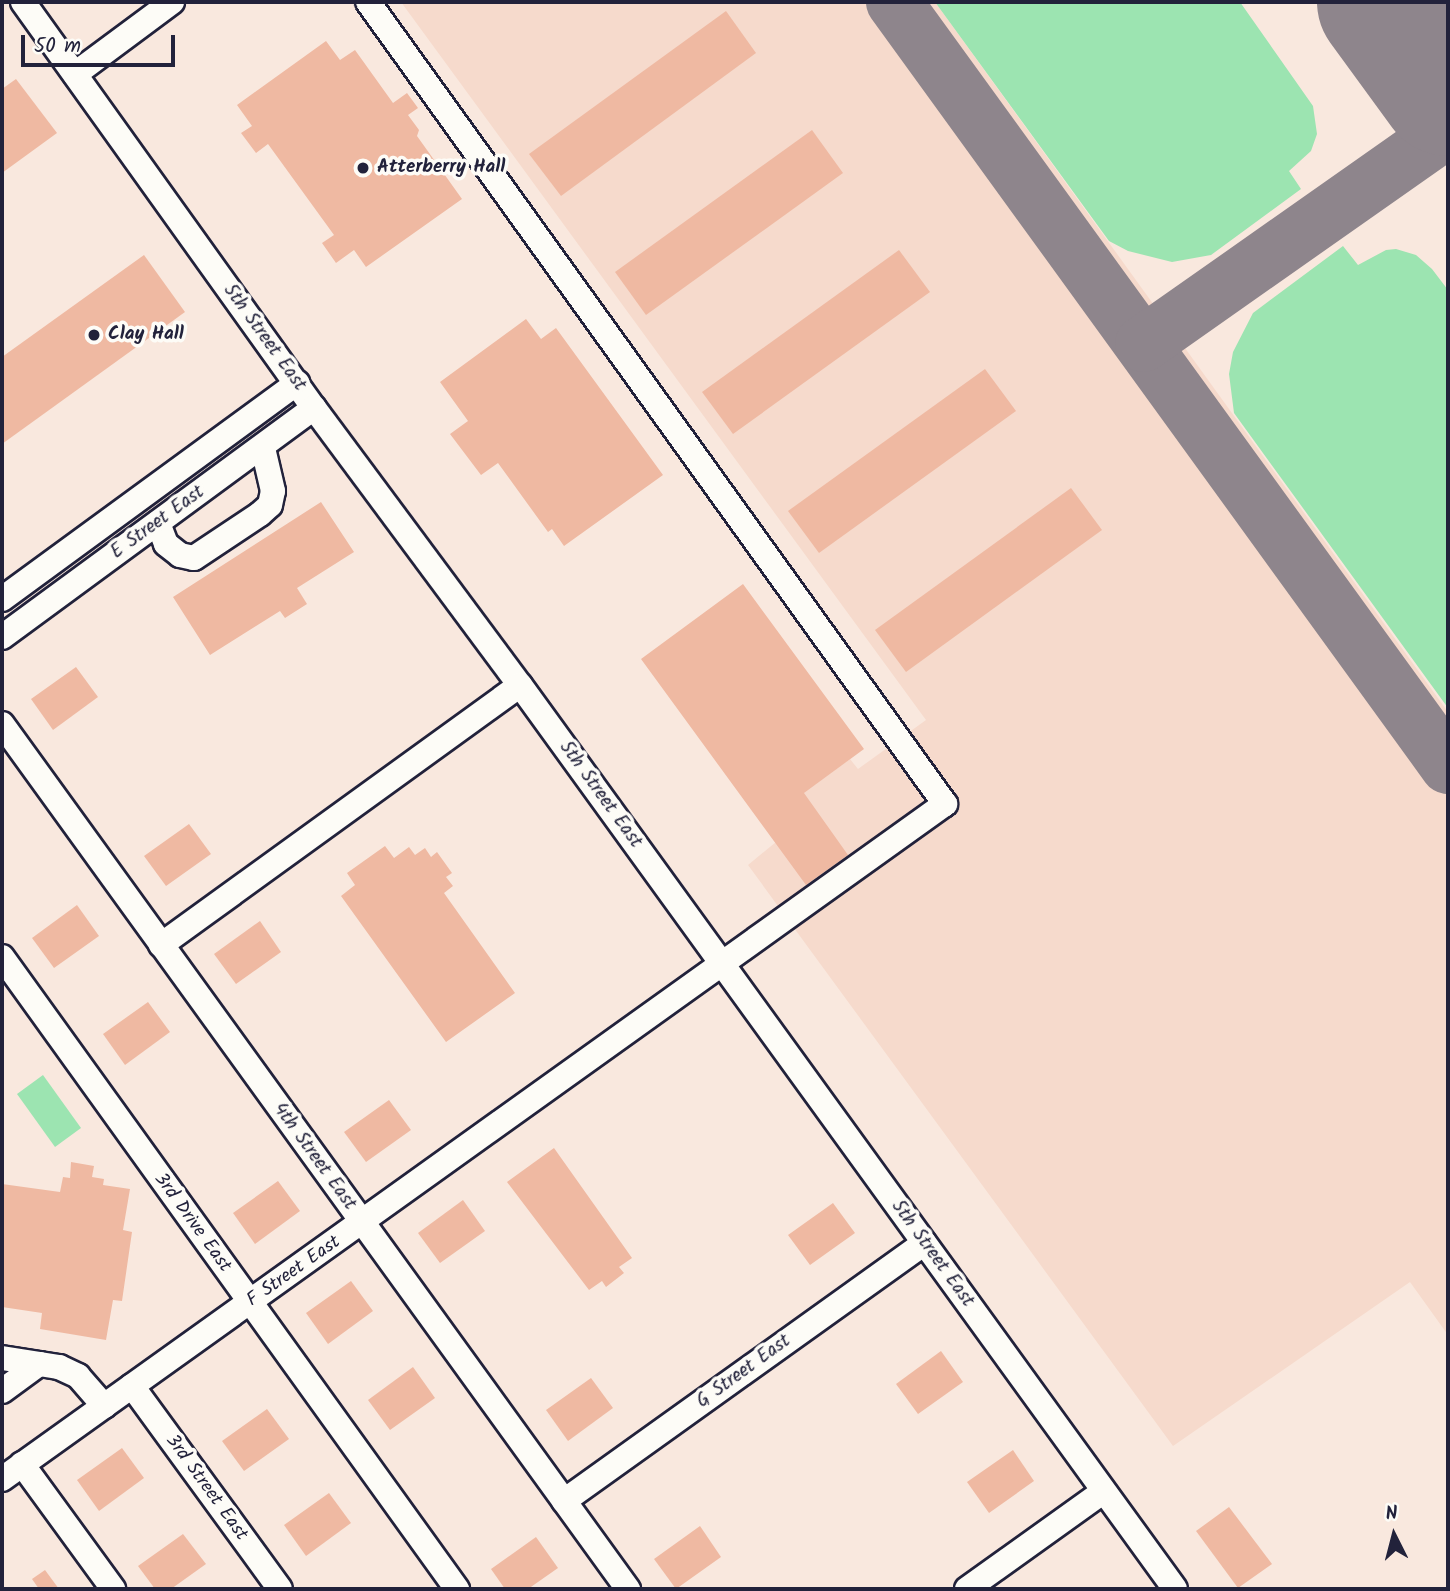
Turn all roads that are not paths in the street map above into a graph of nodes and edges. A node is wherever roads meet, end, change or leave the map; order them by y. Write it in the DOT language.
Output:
graph roads {
  1 [pos="23,2"];
  2 [pos="172,2"];
  3 [pos="368,2"];
  4 [pos="75,74"];
  5 [pos="297,383"];
  6 [pos="314,408"];
  7 [pos="263,448"];
  8 [pos="158,523"];
  9 [pos="2,599"];
  10 [pos="2,637"];
  11 [pos="520,685"];
  12 [pos="2,724"];
  13 [pos="161,945"];
  14 [pos="2,957"];
  15 [pos="721,963"];
  16 [pos="362,1223"];
  17 [pos="924,1243"];
  18 [pos="250,1303"];
  19 [pos="2,1358"];
  20 [pos="39,1364"];
  21 [pos="132,1387"];
  22 [pos="2,1391"];
  23 [pos="104,1406"];
  24 [pos="23,1464"];
  25 [pos="2,1479"];
  26 [pos="1104,1491"];
  27 [pos="564,1501"];
  28 [pos="113,1589"];
  29 [pos="280,1589"];
  30 [pos="457,1589"];
  31 [pos="628,1589"];
  32 [pos="967,1589"];
  33 [pos="1175,1589"];
  1 -- 4 [label="street, 5th Street East"];
  2 -- 4 [label="street"];
  3 -- 15 [label="street, F Street East"];
  4 -- 5 [label="street, 5th Street East"];
  5 -- 6 [label="street, 5th Street East"];
  5 -- 9 [label="street, E Street East"];
  6 -- 7 [label="street, E Street East"];
  6 -- 11 [label="street, 5th Street East"];
  7 -- 8 [label="street, E Street East"];
  7 -- 8 [label="street"];
  8 -- 10 [label="street, E Street East"];
  11 -- 13 [label="street"];
  11 -- 15 [label="street, 5th Street East"];
  12 -- 13 [label="street, 4th Street East"];
  13 -- 16 [label="street, 4th Street East"];
  14 -- 18 [label="street, 3rd Drive East"];
  15 -- 16 [label="street, F Street East"];
  15 -- 17 [label="street, 5th Street East"];
  16 -- 18 [label="street, F Street East"];
  16 -- 27 [label="street, 4th Street East"];
  17 -- 26 [label="street, 5th Street East"];
  17 -- 27 [label="street, G Street East"];
  18 -- 21 [label="street, F Street East"];
  18 -- 30 [label="street, 3rd Drive East"];
  19 -- 20 [label="street"];
  20 -- 22 [label="street"];
  20 -- 23 [label="street"];
  21 -- 23 [label="street, F Street East"];
  21 -- 29 [label="street, 3rd Street East"];
  23 -- 24 [label="street, F Street East"];
  24 -- 25 [label="street, F Street East"];
  24 -- 28 [label="street"];
  26 -- 32 [label="street"];
  26 -- 33 [label="street, 5th Street East"];
  27 -- 31 [label="street, 4th Street East"];
}
